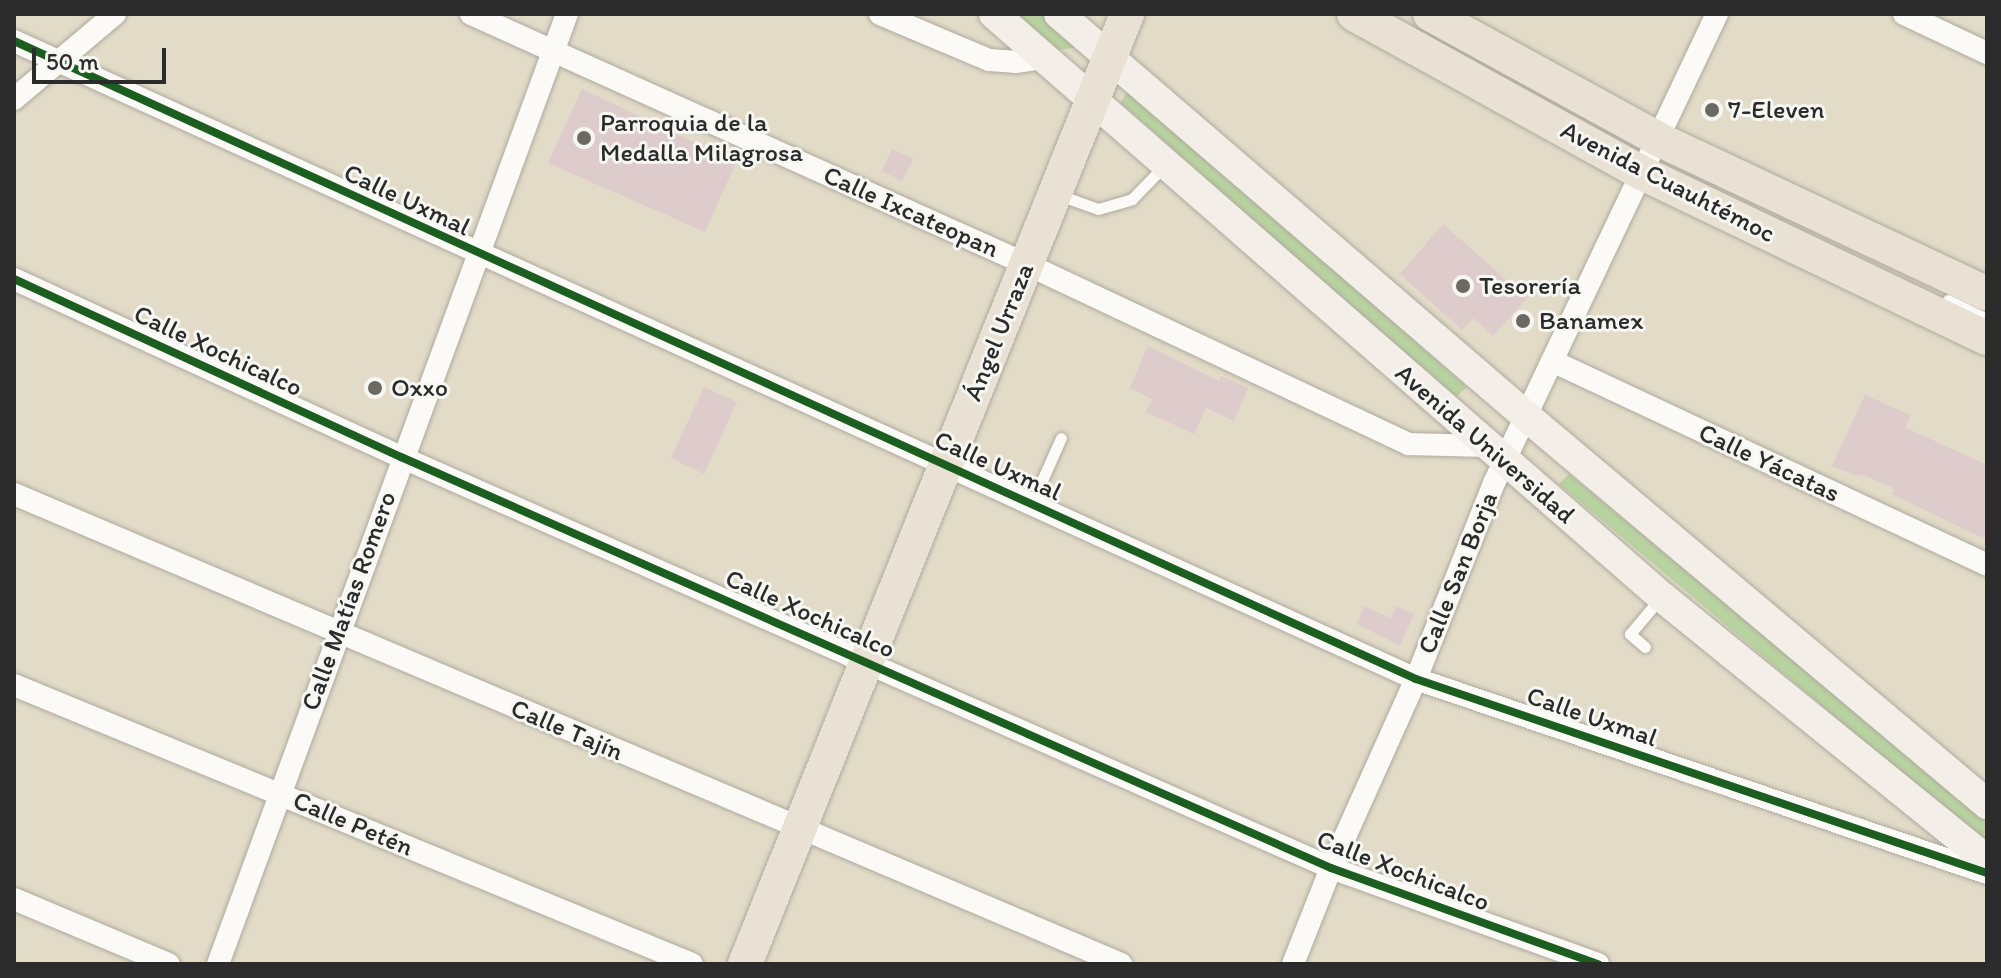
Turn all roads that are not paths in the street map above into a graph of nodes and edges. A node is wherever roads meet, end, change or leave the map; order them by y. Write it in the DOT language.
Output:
graph roads {
  1 [pos="115,14"];
  2 [pos="471,14"];
  3 [pos="567,14"];
  4 [pos="880,14"];
  5 [pos="994,14"];
  6 [pos="1059,14"];
  7 [pos="1127,14"];
  8 [pos="1354,14"];
  9 [pos="1430,14"];
  10 [pos="1717,14"];
  11 [pos="1904,14"];
  12 [pos="14,41"];
  13 [pos="553,51"];
  14 [pos="1987,53"];
  15 [pos="1042,58"];
  16 [pos="1108,58"];
  17 [pos="57,61"];
  18 [pos="14,99"];
  19 [pos="1090,100"];
  20 [pos="1649,158"];
  21 [pos="1164,166"];
  22 [pos="1053,193"];
  23 [pos="478,254"];
  24 [pos="1026,264"];
  25 [pos="14,279"];
  26 [pos="1931,292"];
  27 [pos="1987,294"];
  28 [pos="1987,319"];
  29 [pos="1987,338"];
  30 [pos="1552,361"];
  31 [pos="1526,416"];
  32 [pos="1061,438"];
  33 [pos="1495,453"];
  34 [pos="401,457"];
  35 [pos="946,464"];
  36 [pos="14,494"];
  37 [pos="1032,503"];
  38 [pos="1987,565"];
  39 [pos="1662,597"];
  40 [pos="338,634"];
  41 [pos="1645,647"];
  42 [pos="865,660"];
  43 [pos="1416,679"];
  44 [pos="14,685"];
  45 [pos="280,793"];
  46 [pos="1987,804"];
  47 [pos="800,828"];
  48 [pos="1987,860"];
  49 [pos="1331,868"];
  50 [pos="1987,873"];
  51 [pos="14,899"];
  52 [pos="169,964"];
  53 [pos="218,964"];
  54 [pos="692,964"];
  55 [pos="745,964"];
  56 [pos="1121,964"];
  57 [pos="1293,964"];
  58 [pos="1598,964"];
  1 -- 17 [label="street"];
  2 -- 13 [label="street, Calle Ixcateopan"];
  3 -- 13 [label="street, Calle Matías Romero"];
  4 -- 15 [label="street"];
  5 -- 15 [label="main road, Avenida Universidad"];
  6 -- 16 [label="main road, Avenida Universidad"];
  7 -- 16 [label="main road"];
  8 -- 20 [label="main road, Avenida Cuauhtémoc"];
  9 -- 20 [label="main road, Avenida Cuauhtémoc"];
  10 -- 20 [label="street, Calle San Borja"];
  11 -- 14 [label="street"];
  12 -- 17 [label="street, Calle Uxmal"];
  13 -- 23 [label="street, Calle Matías Romero"];
  13 -- 24 [label="street, Calle Ixcateopan"];
  15 -- 19 [label="main road, Avenida Universidad"];
  16 -- 19 [label="main road, Ángel Urraza"];
  16 -- 31 [label="main road, Avenida Universidad"];
  17 -- 18 [label="street"];
  17 -- 23 [label="street, Calle Uxmal"];
  19 -- 21 [label="main road, Avenida Universidad"];
  19 -- 22 [label="main road, Ángel Urraza"];
  20 -- 27 [label="main road, Avenida Cuauhtémoc"];
  20 -- 29 [label="main road, Avenida Cuauhtémoc"];
  20 -- 30 [label="street, Calle San Borja"];
  21 -- 22 [label="lane"];
  21 -- 33 [label="main road, Avenida Universidad"];
  22 -- 24 [label="main road, Ángel Urraza"];
  23 -- 34 [label="street, Calle Matías Romero"];
  23 -- 35 [label="street, Calle Uxmal"];
  24 -- 33 [label="street, Calle Ixcateopan"];
  24 -- 35 [label="main road, Ángel Urraza"];
  25 -- 34 [label="street, Calle Xochicalco"];
  26 -- 28 [label="lane"];
  30 -- 31 [label="street, Calle San Borja"];
  30 -- 38 [label="street, Calle Yácatas"];
  31 -- 33 [label="street, Calle San Borja"];
  31 -- 46 [label="main road, Avenida Universidad"];
  32 -- 37 [label="lane"];
  33 -- 39 [label="main road, Avenida Universidad"];
  33 -- 43 [label="street, Calle San Borja"];
  34 -- 40 [label="street, Calle Matías Romero"];
  34 -- 42 [label="street, Calle Xochicalco"];
  35 -- 37 [label="street, Calle Uxmal"];
  35 -- 42 [label="main road, Ángel Urraza"];
  36 -- 40 [label="street, Calle Tajín"];
  37 -- 43 [label="street, Calle Uxmal"];
  39 -- 41 [label="lane"];
  39 -- 48 [label="main road, Avenida Universidad"];
  40 -- 45 [label="street, Calle Matías Romero"];
  40 -- 47 [label="street, Calle Tajín"];
  42 -- 47 [label="main road, Ángel Urraza"];
  42 -- 49 [label="street, Calle Xochicalco"];
  43 -- 49 [label="street, Calle San Borja"];
  43 -- 50 [label="street, Calle Uxmal"];
  44 -- 45 [label="street, Calle Petén"];
  45 -- 53 [label="street, Calle Matías Romero"];
  45 -- 54 [label="street, Calle Petén"];
  47 -- 55 [label="main road, Ángel Urraza"];
  47 -- 56 [label="street, Calle Tajín"];
  49 -- 57 [label="street, Calle San Borja"];
  49 -- 58 [label="street, Calle Xochicalco"];
  51 -- 52 [label="street"];
}
